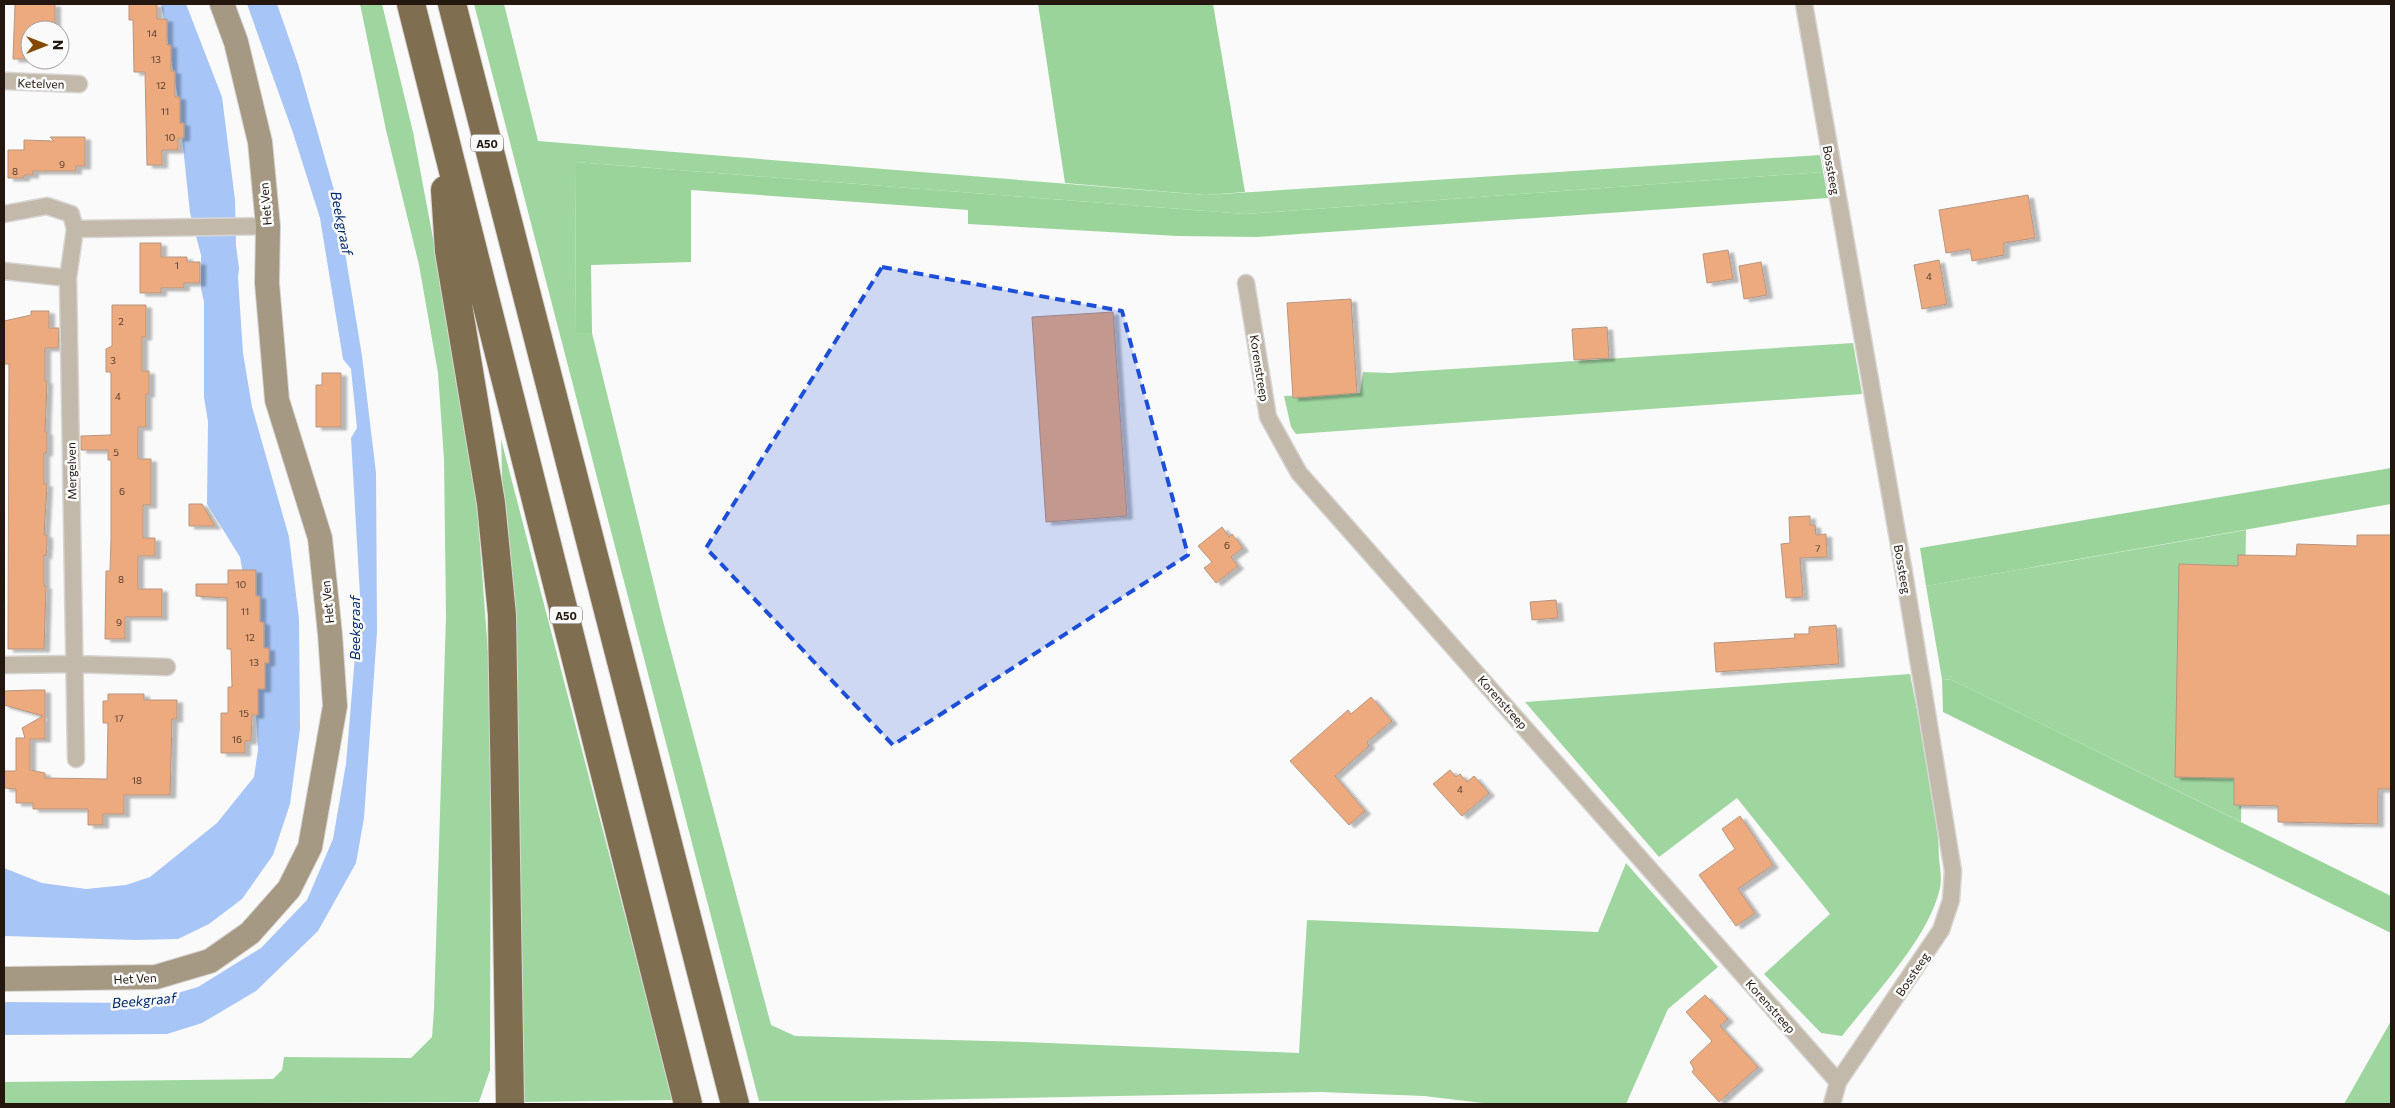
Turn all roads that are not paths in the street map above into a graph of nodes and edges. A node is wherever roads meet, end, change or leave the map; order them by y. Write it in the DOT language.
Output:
graph roads {
  1 [pos="222,4"];
  2 [pos="411,4"];
  3 [pos="452,4"];
  4 [pos="1804,4"];
  5 [pos="4,81"];
  6 [pos="79,84"];
  7 [pos="442,126"];
  8 [pos="4,214"];
  9 [pos="268,226"];
  10 [pos="75,229"];
  11 [pos="4,271"];
  12 [pos="68,278"];
  13 [pos="1246,283"];
  14 [pos="74,664"];
  15 [pos="4,666"];
  16 [pos="167,667"];
  17 [pos="76,759"];
  18 [pos="4,979"];
  19 [pos="1838,1082"];
  20 [pos="734,1096"];
  21 [pos="510,1104"];
  22 [pos="688,1104"];
  23 [pos="1832,1104"];
  1 -- 9 [label="street, Het Ven"];
  2 -- 7 [label="highway, A50"];
  3 -- 20 [label="highway, A50"];
  4 -- 19 [label="street, Bossteeg"];
  5 -- 6 [label="street, Ketelven"];
  7 -- 21 [label="highway, A50"];
  7 -- 22 [label="highway, A50"];
  8 -- 10 [label="street"];
  9 -- 10 [label="street"];
  9 -- 18 [label="street, Het Ven"];
  10 -- 12 [label="street, Mergelven"];
  11 -- 12 [label="street"];
  12 -- 14 [label="street, Mergelven"];
  13 -- 19 [label="street, Korenstreep"];
  14 -- 15 [label="street"];
  14 -- 16 [label="street"];
  14 -- 17 [label="street, Mergelven"];
  19 -- 23 [label="street, Bossteeg"];
}
